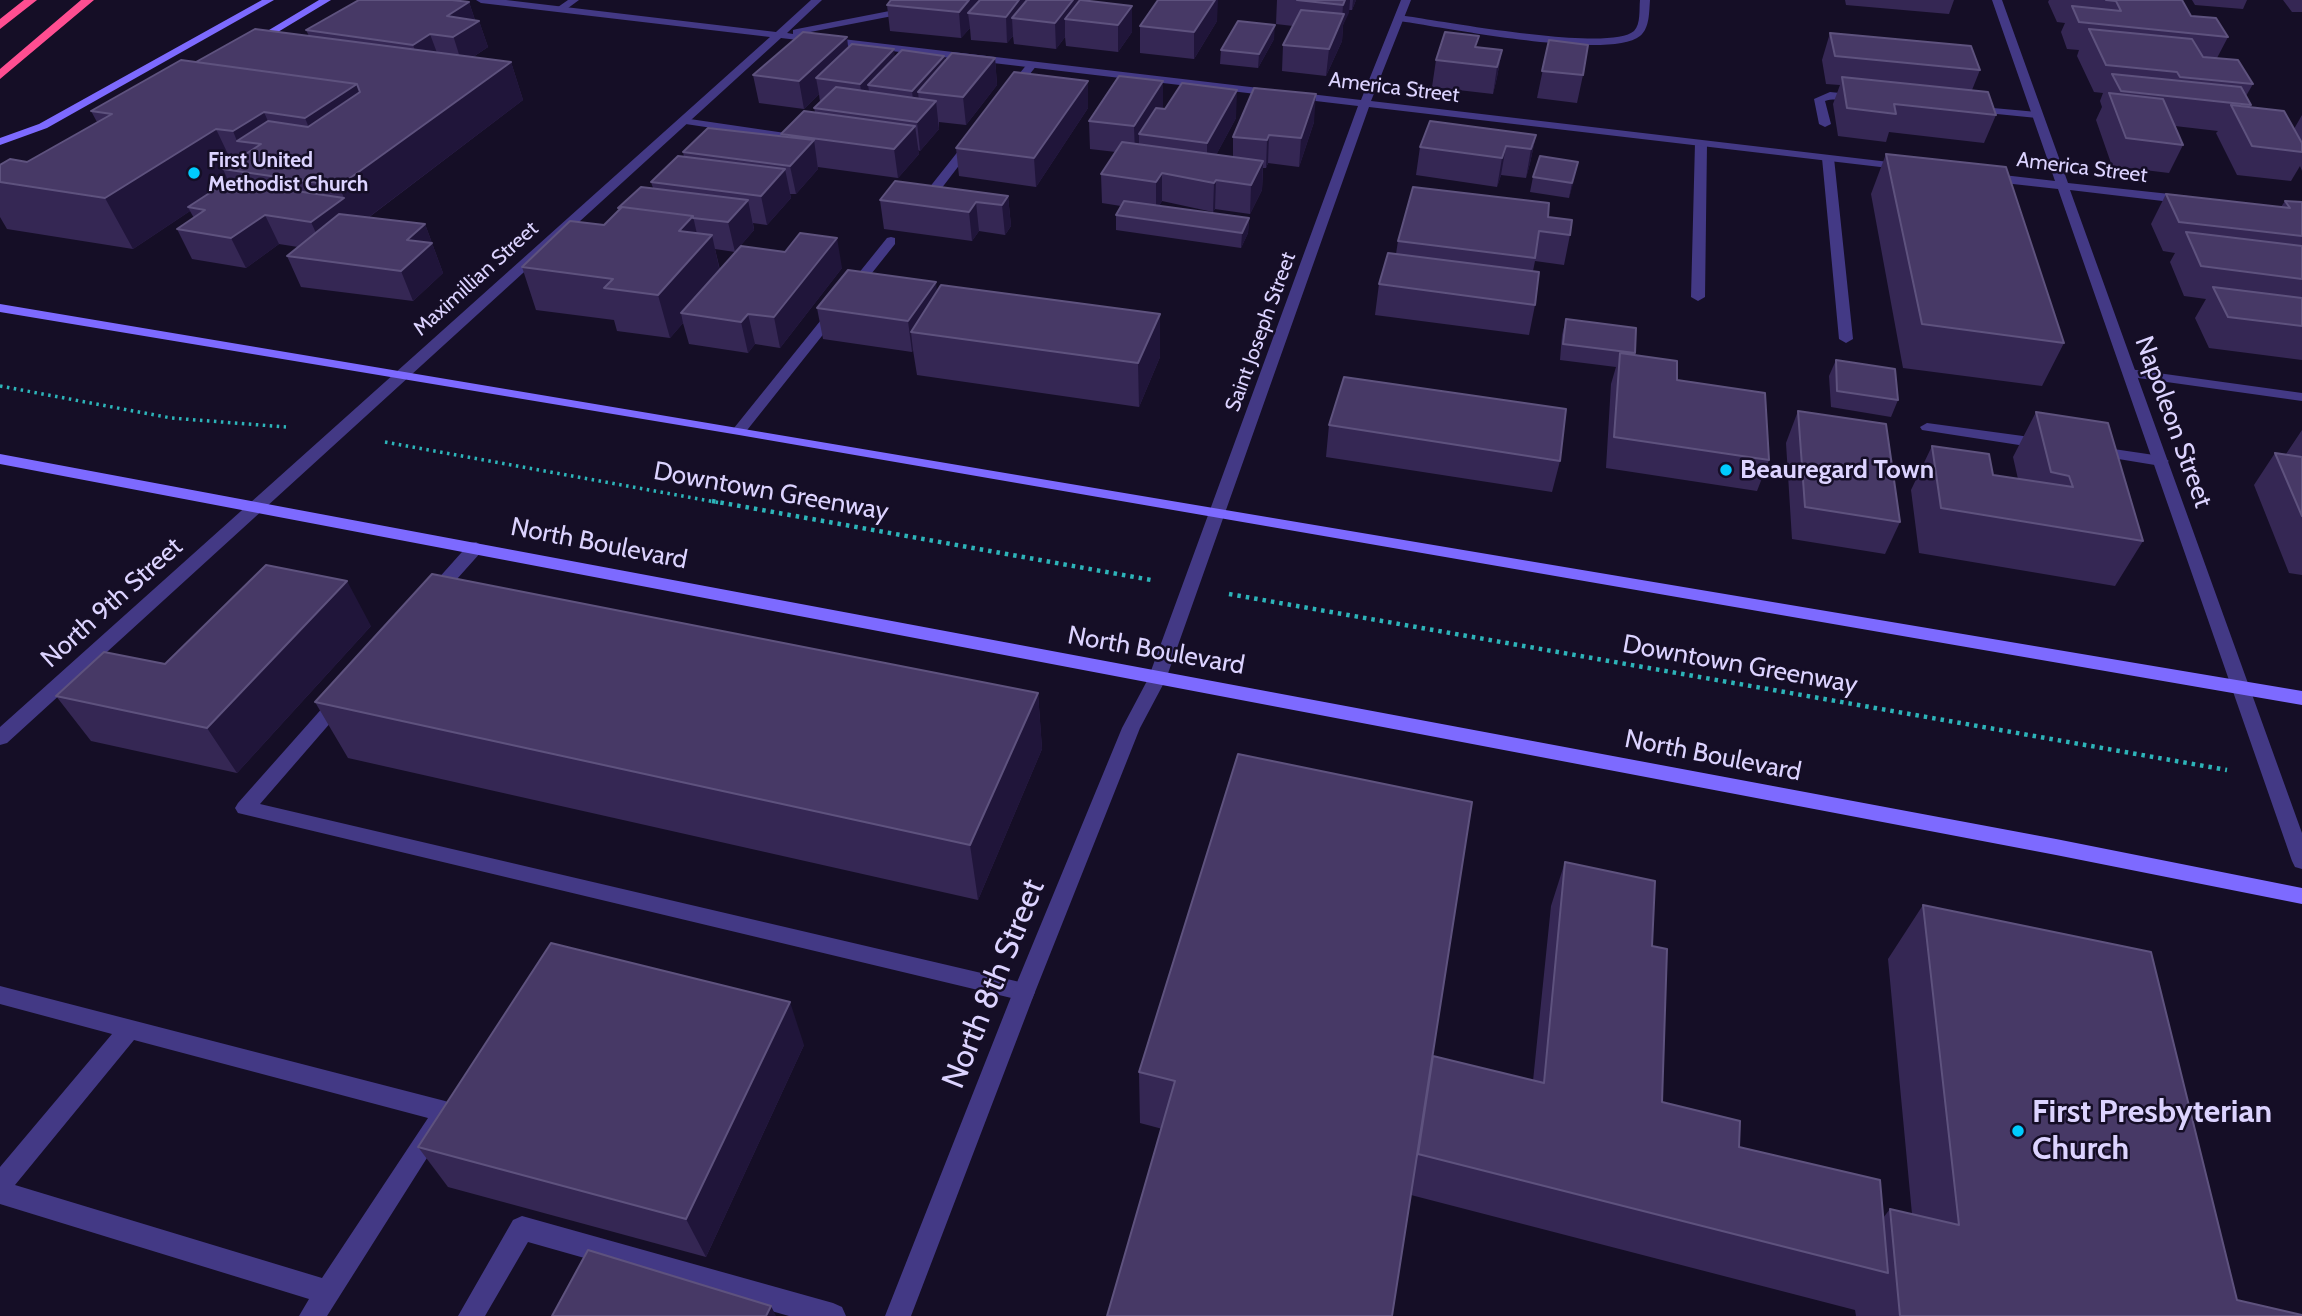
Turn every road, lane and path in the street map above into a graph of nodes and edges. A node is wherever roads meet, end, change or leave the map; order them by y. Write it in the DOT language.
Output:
graph roads {
  1 [pos="31,0"];
  2 [pos="88,0"];
  3 [pos="269,0"];
  4 [pos="326,0"];
  5 [pos="481,0"];
  6 [pos="574,0"];
  7 [pos="817,0"];
  8 [pos="1406,0"];
  9 [pos="1645,0"];
  10 [pos="1997,0"];
  11 [pos="926,8"];
  12 [pos="561,9"];
  13 [pos="1399,18"];
  14 [pos="0,25"];
  15 [pos="779,35"];
  16 [pos="242,49"];
  17 [pos="1032,65"];
  18 [pos="0,75"];
  19 [pos="1871,99"];
  20 [pos="1365,103"];
  21 [pos="999,107"];
  22 [pos="1954,107"];
  23 [pos="2037,115"];
  24 [pos="683,121"];
  25 [pos="1825,124"];
  26 [pos="982,128"];
  27 [pos="792,137"];
  28 [pos="0,142"];
  29 [pos="1701,143"];
  30 [pos="1828,158"];
  31 [pos="1924,169"];
  32 [pos="1979,176"];
  33 [pos="2062,186"];
  34 [pos="970,197"];
  35 [pos="2195,201"];
  36 [pos="891,241"];
  37 [pos="1698,297"];
  38 [pos="0,308"];
  39 [pos="1846,339"];
  40 [pos="2129,373"];
  41 [pos="402,375"];
  42 [pos="0,386"];
  43 [pos="2302,397"];
  44 [pos="282,427"];
  45 [pos="1927,427"];
  46 [pos="739,431"];
  47 [pos="384,442"];
  48 [pos="0,458"];
  49 [pos="2161,461"];
  50 [pos="258,506"];
  51 [pos="1217,515"];
  52 [pos="476,547"];
  53 [pos="1150,580"];
  54 [pos="1269,601"];
  55 [pos="420,610"];
  56 [pos="1157,679"];
  57 [pos="355,683"];
  58 [pos="2242,687"];
  59 [pos="2302,698"];
  60 [pos="0,738"];
  61 [pos="2204,766"];
  62 [pos="2302,861"];
  63 [pos="2302,896"];
  64 [pos="1024,992"];
  65 [pos="0,995"];
  66 [pos="129,1030"];
  67 [pos="0,1185"];
  68 [pos="0,1192"];
  69 [pos="328,1292"];
  70 [pos="312,1316"];
  71 [pos="471,1316"];
  72 [pos="833,1316"];
  73 [pos="898,1316"];
  1 -- 14 [label="highway"];
  2 -- 18 [label="highway"];
  3 -- 28 [label="street"];
  4 -- 16 [label="street"];
  5 -- 12 [label="street, America Street"];
  6 -- 12 [label="street"];
  7 -- 15 [label="street, Maximillian Street"];
  8 -- 13 [label="street, Saint Joseph Street"];
  9 -- 13 [label="street"];
  10 -- 23 [label="street, Napoleon Street"];
  11 -- 15 [label="street"];
  12 -- 15 [label="street, America Street"];
  13 -- 20 [label="street, Saint Joseph Street"];
  15 -- 17 [label="street, America Street"];
  15 -- 24 [label="street, Maximillian Street"];
  17 -- 20 [label="street, America Street"];
  17 -- 21 [label="street"];
  19 -- 25 [label="street"];
  20 -- 29 [label="street, America Street"];
  20 -- 51 [label="street, Saint Joseph Street"];
  22 -- 23 [label="street"];
  23 -- 33 [label="street, Napoleon Street"];
  24 -- 27 [label="street"];
  24 -- 41 [label="street, Maximillian Street"];
  26 -- 34 [label="street"];
  29 -- 30 [label="street, America Street"];
  29 -- 37 [label="street"];
  30 -- 31 [label="street, America Street"];
  30 -- 39 [label="street"];
  32 -- 33 [label="street, America Street"];
  33 -- 35 [label="street, America Street"];
  33 -- 40 [label="street, Napoleon Street"];
  36 -- 46 [label="street"];
  38 -- 41 [label="street"];
  40 -- 43 [label="street"];
  40 -- 49 [label="street, Napoleon Street"];
  41 -- 46 [label="street"];
  41 -- 50 [label="street, Maximillian Street"];
  42 -- 44 [label="path"];
  45 -- 49 [label="street"];
  46 -- 51 [label="street"];
  47 -- 53 [label="path, Downtown Greenway"];
  48 -- 50 [label="street, North Boulevard"];
  49 -- 58 [label="street, Napoleon Street"];
  50 -- 52 [label="street, North Boulevard"];
  50 -- 60 [label="street, North 9th Street"];
  51 -- 56 [label="street, Saint Joseph Street"];
  51 -- 58 [label="street"];
  52 -- 55 [label="street"];
  52 -- 56 [label="street, North Boulevard"];
  54 -- 61 [label="path, Downtown Greenway"];
  56 -- 63 [label="street, North Boulevard"];
  56 -- 64 [label="street, North 8th Street"];
  57 -- 64 [label="street"];
  58 -- 59 [label="street"];
  58 -- 62 [label="street, Napoleon Street"];
  64 -- 73 [label="street, North 8th Street"];
  65 -- 66 [label="street"];
  66 -- 67 [label="street"];
  66 -- 69 [label="street"];
  68 -- 69 [label="street"];
  69 -- 70 [label="street"];
  71 -- 72 [label="street"];
}
